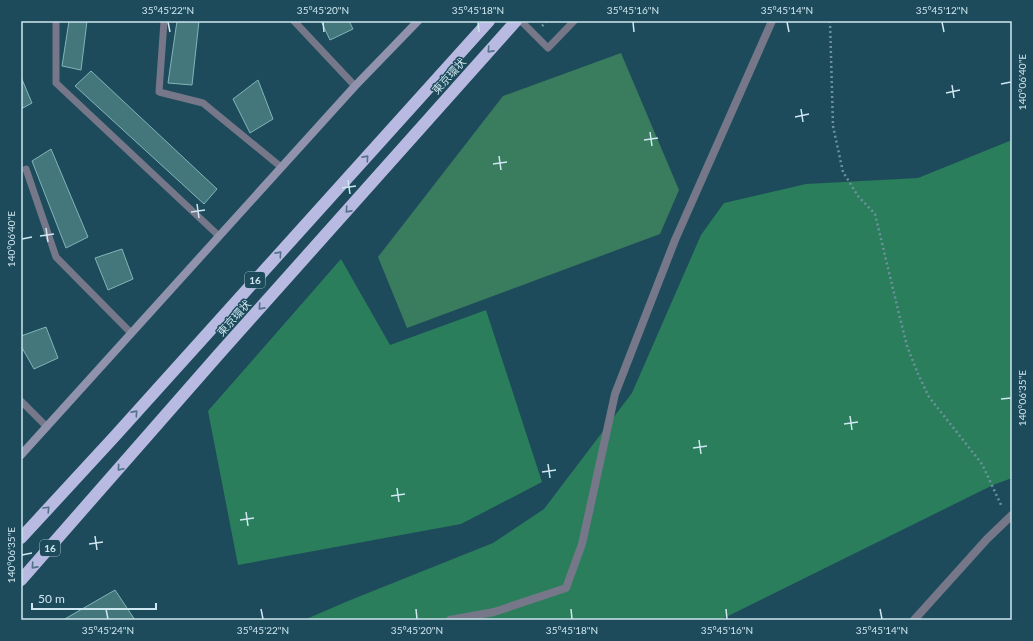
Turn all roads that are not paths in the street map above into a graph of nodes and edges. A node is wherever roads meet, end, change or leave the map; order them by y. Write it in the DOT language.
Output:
graph roads {
  1 [pos="56,21"];
  2 [pos="164,21"];
  3 [pos="294,21"];
  4 [pos="418,21"];
  5 [pos="489,21"];
  6 [pos="516,21"];
  7 [pos="521,21"];
  8 [pos="574,21"];
  9 [pos="772,21"];
  10 [pos="355,86"];
  11 [pos="281,167"];
  12 [pos="26,169"];
  13 [pos="219,236"];
  14 [pos="131,333"];
  15 [pos="21,401"];
  16 [pos="47,427"];
  17 [pos="21,455"];
  18 [pos="1010,517"];
  19 [pos="21,538"];
  20 [pos="21,580"];
  21 [pos="450,620"];
  22 [pos="914,620"];
  1 -- 13 [label="lane"];
  2 -- 11 [label="lane"];
  3 -- 10 [label="lane"];
  4 -- 10 [label="street"];
  19 -- 5 [label="highway, 東京環状 / 16, one-way"];
  6 -- 20 [label="highway, 東京環状 / 16, one-way"];
  7 -- 8 [label="lane"];
  9 -- 21 [label="street"];
  10 -- 11 [label="street"];
  11 -- 13 [label="street"];
  12 -- 14 [label="lane"];
  13 -- 14 [label="street"];
  14 -- 16 [label="street"];
  15 -- 16 [label="lane"];
  16 -- 17 [label="street"];
  18 -- 22 [label="street"];
}
